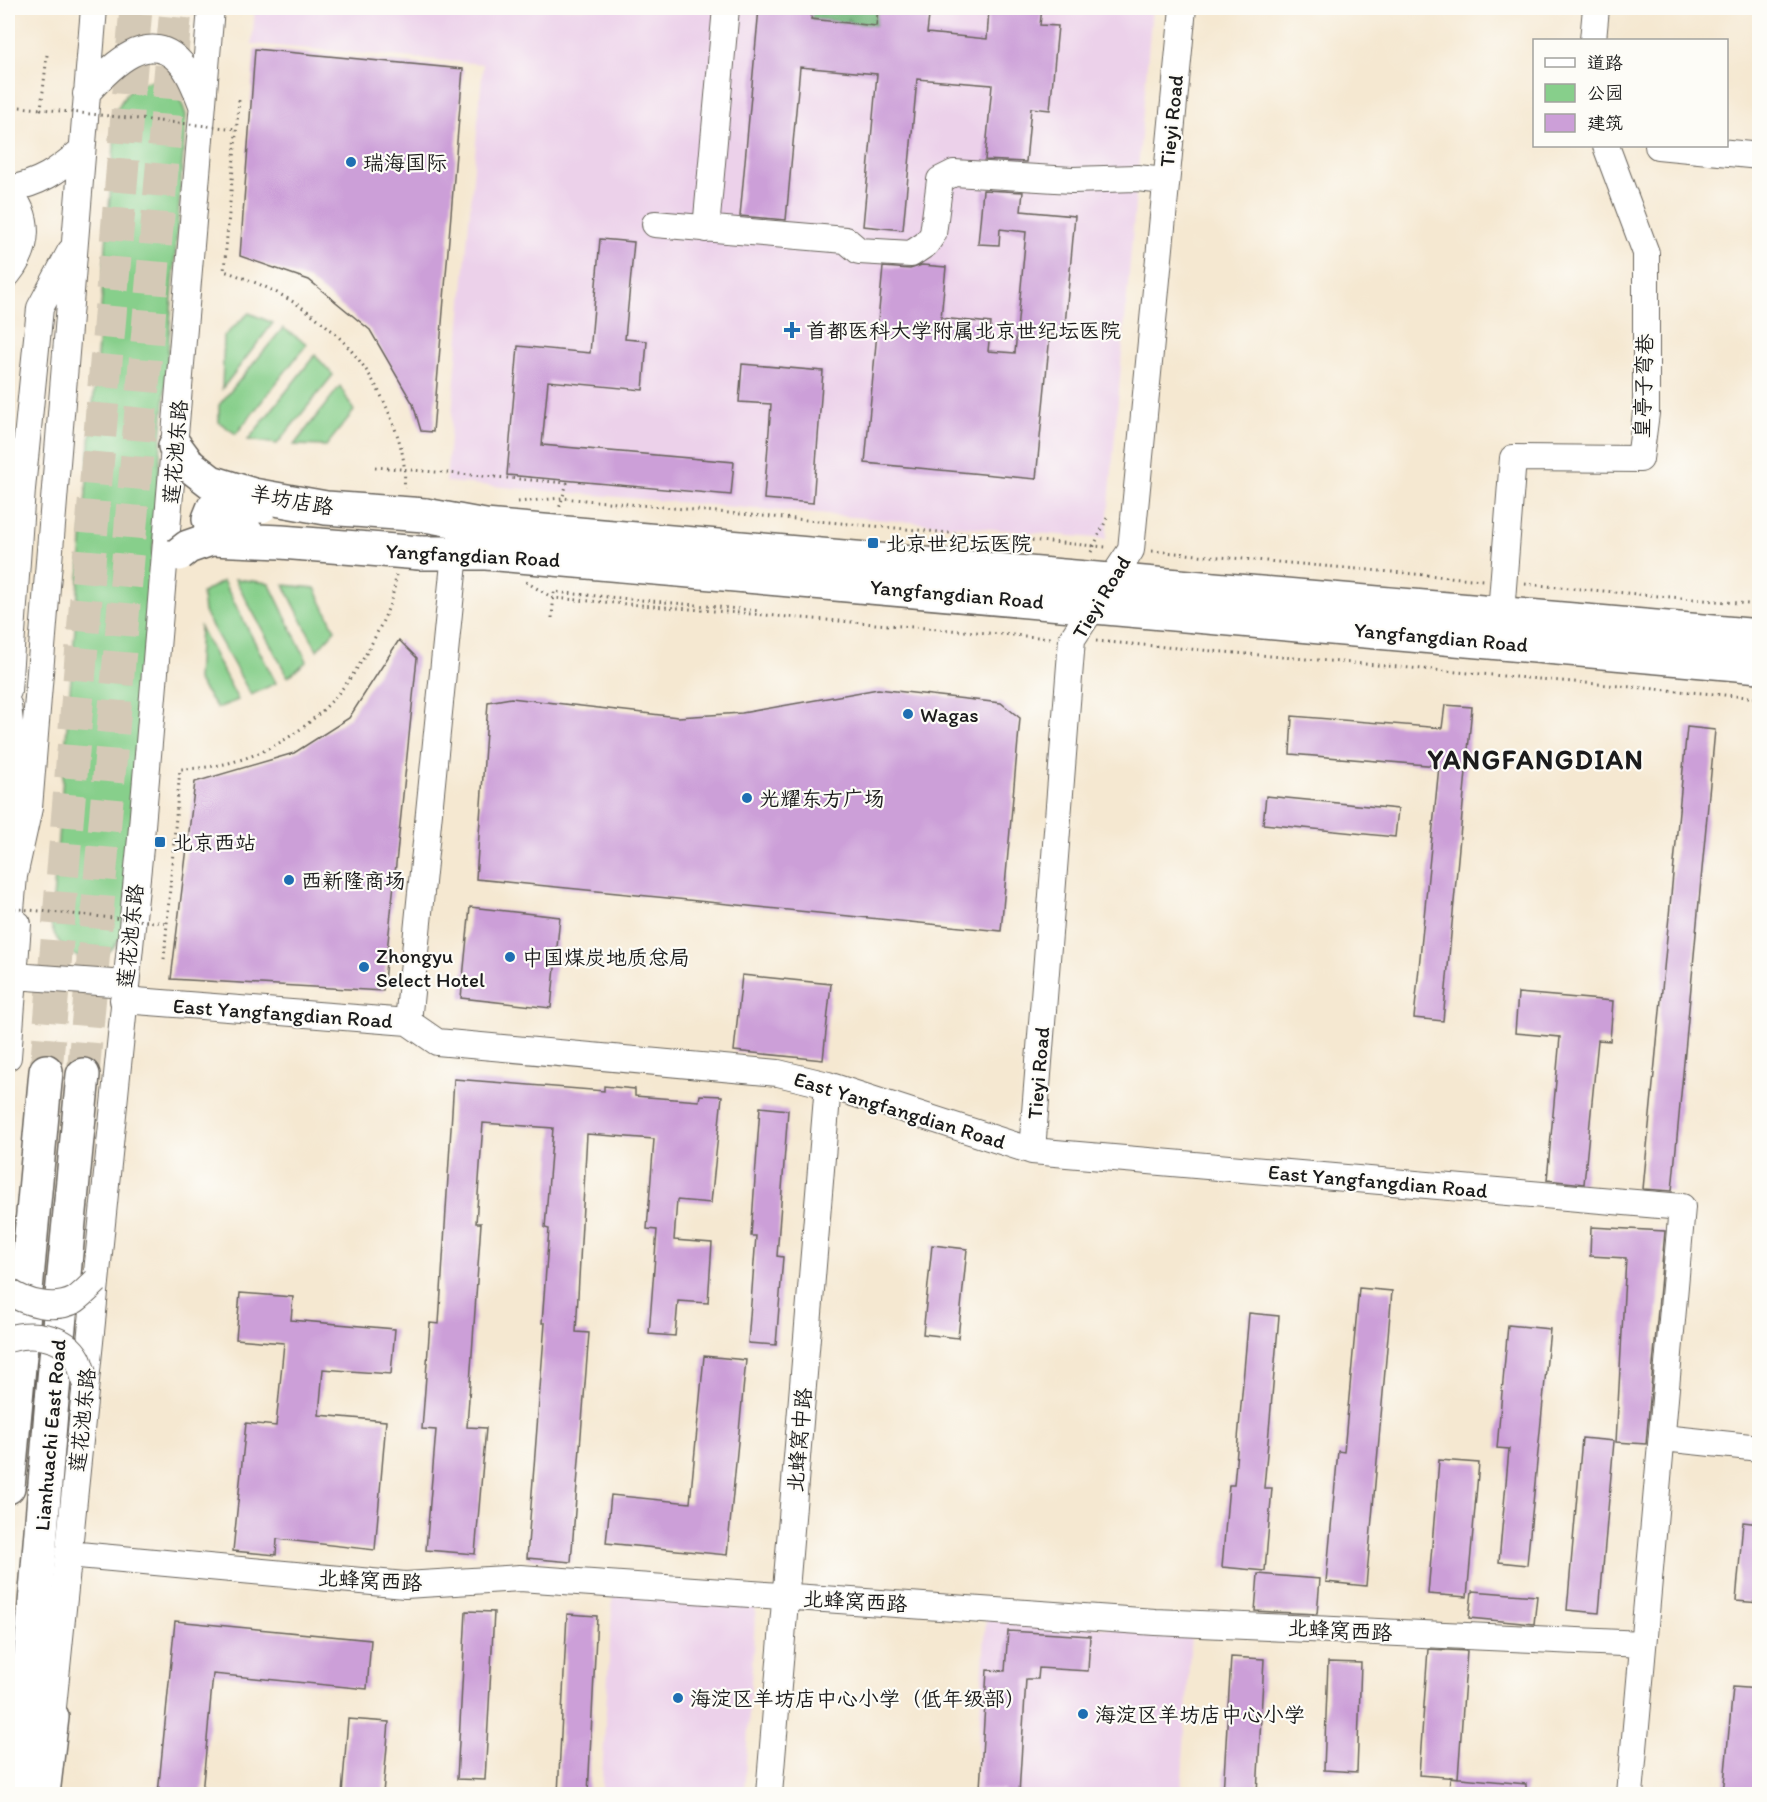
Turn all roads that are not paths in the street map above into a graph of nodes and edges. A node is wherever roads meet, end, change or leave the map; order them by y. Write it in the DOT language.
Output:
graph roads {
  1 [pos="81,8"];
  2 [pos="94,8"];
  3 [pos="211,8"];
  4 [pos="726,8"];
  5 [pos="1183,8"];
  6 [pos="1596,8"];
  7 [pos="1593,39"];
  8 [pos="90,56"];
  9 [pos="86,94"];
  10 [pos="203,108"];
  11 [pos="1606,147"];
  12 [pos="1669,147"];
  13 [pos="82,150"];
  14 [pos="1760,156"];
  15 [pos="1165,181"];
  16 [pos="8,190"];
  17 [pos="655,225"];
  18 [pos="706,229"];
  19 [pos="74,246"];
  20 [pos="8,274"];
  21 [pos="182,455"];
  22 [pos="414,504"];
  23 [pos="326,508"];
  24 [pos="281,542"];
  25 [pos="455,553"];
  26 [pos="172,562"];
  27 [pos="1101,593"];
  28 [pos="1502,597"];
  29 [pos="1760,636"];
  30 [pos="1760,666"];
  31 [pos="8,692"];
  32 [pos="8,705"];
  33 [pos="29,808"];
  34 [pos="8,828"];
  35 [pos="14,876"];
  36 [pos="8,943"];
  37 [pos="14,976"];
  38 [pos="124,992"];
  39 [pos="408,1022"];
  40 [pos="8,1057"];
  41 [pos="46,1071"];
  42 [pos="83,1075"];
  43 [pos="828,1085"];
  44 [pos="1032,1151"];
  45 [pos="96,1281"];
  46 [pos="8,1291"];
  47 [pos="8,1339"];
  48 [pos="86,1382"];
  49 [pos="1663,1438"];
  50 [pos="1760,1448"];
  51 [pos="8,1487"];
  52 [pos="68,1554"];
  53 [pos="786,1598"];
  54 [pos="1643,1644"];
  55 [pos="52,1717"];
  56 [pos="19,1794"];
  57 [pos="43,1794"];
  58 [pos="57,1794"];
  59 [pos="769,1794"];
  60 [pos="1630,1794"];
  1 -- 8 [label="street"];
  2 -- 8 [label="street"];
  3 -- 10 [label="street, 莲花池东路"];
  4 -- 18 [label="street"];
  5 -- 15 [label="street, Tieyi Road"];
  6 -- 7 [label="street"];
  8 -- 9 [label="street"];
  9 -- 10 [label="street"];
  9 -- 13 [label="street"];
  10 -- 21 [label="street, 莲花池东路"];
  11 -- 28 [label="street, 皇亭子弯巷"];
  12 -- 14 [label="street"];
  13 -- 16 [label="street"];
  13 -- 19 [label="street"];
  15 -- 18 [label="street"];
  15 -- 27 [label="street, Tieyi Road"];
  16 -- 20 [label="street"];
  17 -- 18 [label="street"];
  19 -- 31 [label="street"];
  19 -- 33 [label="street"];
  21 -- 23 [label="main road, 羊坊店路, bridge"];
  21 -- 26 [label="street, 莲花池东路"];
  22 -- 23 [label="main road, 羊坊店路, bridge"];
  22 -- 27 [label="main road, Yangfangdian Road"];
  23 -- 24 [label="main road, bridge"];
  24 -- 25 [label="main road, Yangfangdian Road, bridge"];
  24 -- 26 [label="main road, Yangfangdian Road, bridge"];
  25 -- 27 [label="main road, Yangfangdian Road"];
  25 -- 39 [label="street"];
  26 -- 38 [label="street, 莲花池东路"];
  27 -- 28 [label="main road, Yangfangdian Road"];
  27 -- 30 [label="main road, Yangfangdian Road"];
  27 -- 44 [label="street, Tieyi Road"];
  28 -- 29 [label="main road, Yangfangdian Road"];
  32 -- 34 [label="street"];
  33 -- 35 [label="street"];
  33 -- 37 [label="street"];
  34 -- 35 [label="street"];
  35 -- 36 [label="street"];
  37 -- 38 [label="street, East Yangfangdian Road"];
  37 -- 40 [label="street"];
  38 -- 39 [label="street, East Yangfangdian Road"];
  38 -- 45 [label="street, 莲花池东路"];
  39 -- 43 [label="street, East Yangfangdian Road"];
  41 -- 51 [label="main road, Lianhuachi East Road"];
  42 -- 56 [label="main road, Lianhuachi East Road"];
  43 -- 44 [label="street, East Yangfangdian Road"];
  43 -- 53 [label="street, 北蜂窝中路"];
  44 -- 49 [label="street, East Yangfangdian Road"];
  45 -- 46 [label="street, bridge"];
  45 -- 48 [label="street, 莲花池东路"];
  47 -- 48 [label="street, bridge"];
  48 -- 52 [label="street, 莲花池东路"];
  49 -- 50 [label="street"];
  49 -- 54 [label="street"];
  52 -- 53 [label="street, 北蜂窝西路"];
  52 -- 55 [label="street, 莲花池东路"];
  53 -- 54 [label="street, 北蜂窝西路"];
  53 -- 59 [label="street, 北蜂窝中路"];
  54 -- 60 [label="street"];
  55 -- 57 [label="main road"];
  55 -- 58 [label="street, 莲花池东路"];
}
